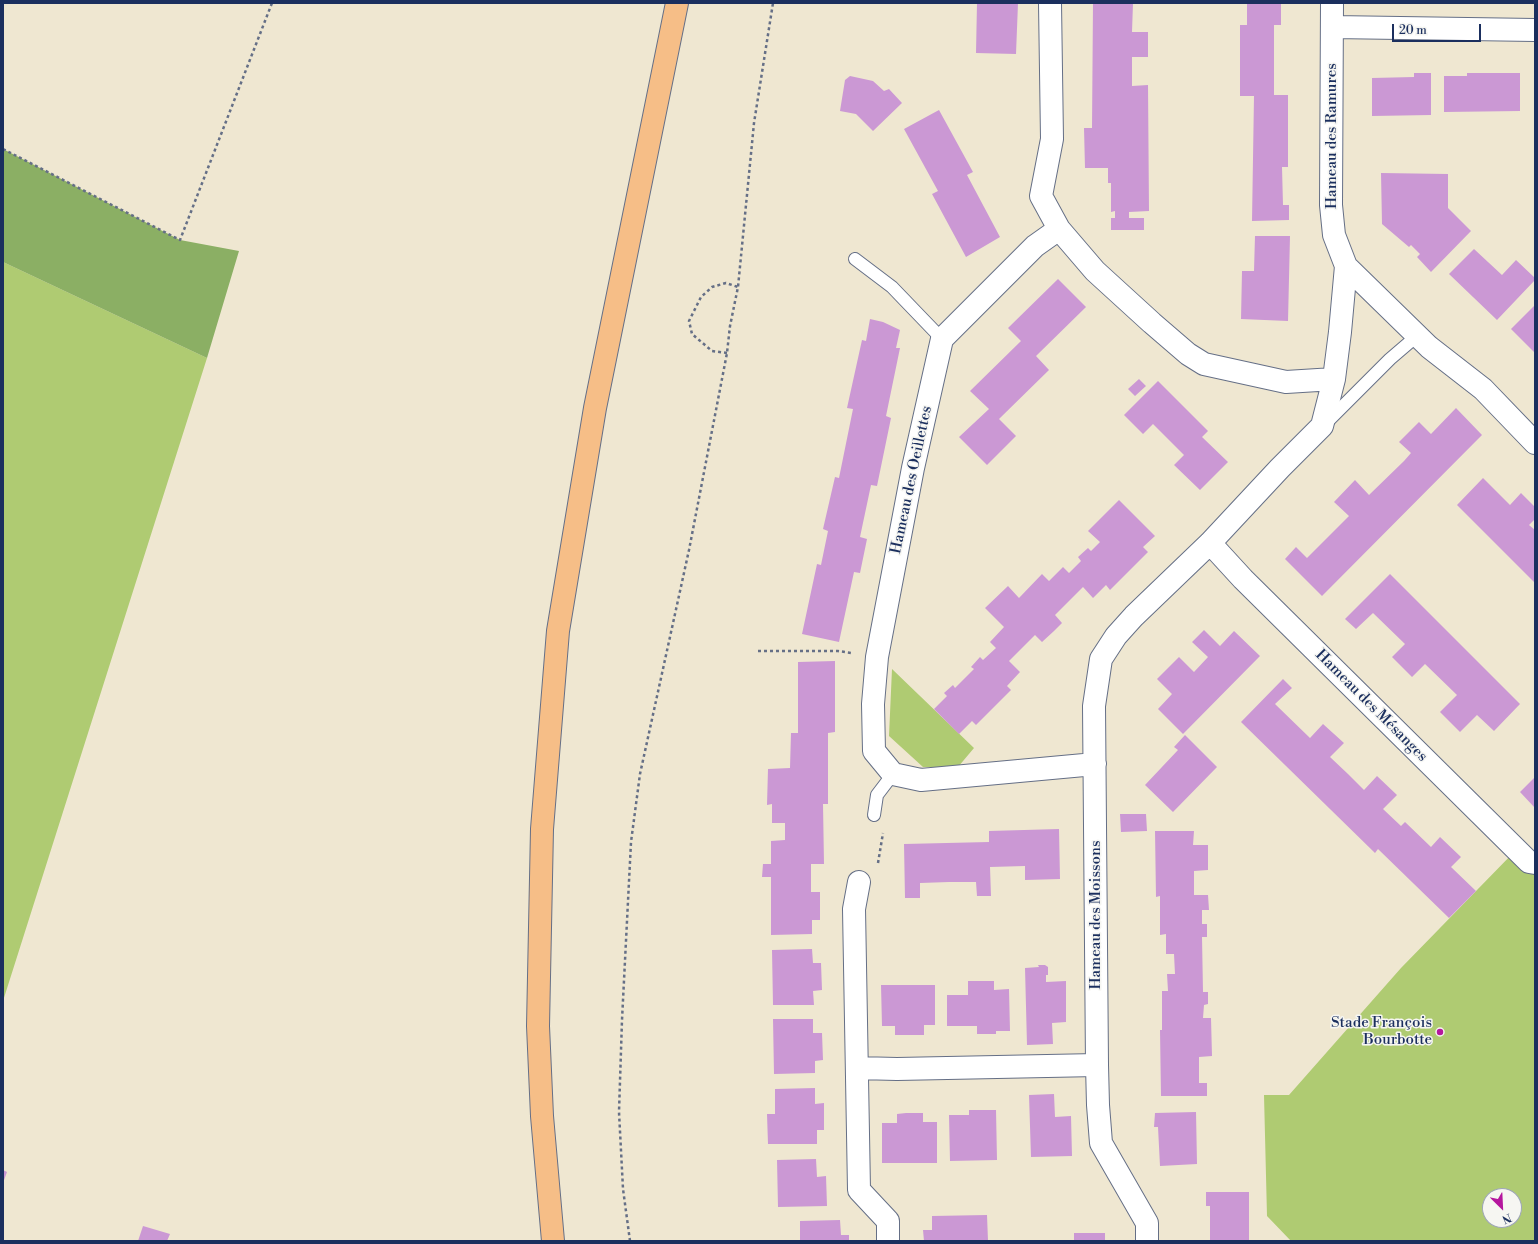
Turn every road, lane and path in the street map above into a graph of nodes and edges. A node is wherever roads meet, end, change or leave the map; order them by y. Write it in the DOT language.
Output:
graph roads {
  1 [pos="272,3"];
  2 [pos="677,3"];
  3 [pos="773,3"];
  4 [pos="1050,3"];
  5 [pos="1332,3"];
  6 [pos="1333,27"];
  7 [pos="1535,30"];
  8 [pos="3,149"];
  9 [pos="1059,229"];
  10 [pos="855,259"];
  11 [pos="1346,266"];
  12 [pos="738,286"];
  13 [pos="942,339"];
  14 [pos="1423,341"];
  15 [pos="728,353"];
  16 [pos="1334,379"];
  17 [pos="1322,426"];
  18 [pos="1535,443"];
  19 [pos="1210,543"];
  20 [pos="758,651"];
  21 [pos="838,651"];
  22 [pos="1095,764"];
  23 [pos="893,774"];
  24 [pos="874,815"];
  25 [pos="882,827"];
  26 [pos="879,862"];
  27 [pos="1535,863"];
  28 [pos="859,882"];
  29 [pos="1097,1065"];
  30 [pos="856,1068"];
  31 [pos="553,1241"];
  32 [pos="630,1241"];
  33 [pos="888,1241"];
  34 [pos="1147,1241"];
  1 -- 8 [label="path"];
  2 -- 31 [label="main road"];
  3 -- 12 [label="path"];
  4 -- 9 [label="street"];
  5 -- 6 [label="street, Hameau des Ramures"];
  6 -- 7 [label="street"];
  6 -- 11 [label="street, Hameau des Ramures"];
  9 -- 13 [label="street"];
  9 -- 16 [label="street"];
  10 -- 13 [label="lane"];
  11 -- 14 [label="street"];
  11 -- 16 [label="street"];
  12 -- 15 [label="path"];
  12 -- 15 [label="path"];
  13 -- 23 [label="street, Hameau des Oeillettes"];
  14 -- 17 [label="lane"];
  14 -- 18 [label="street"];
  15 -- 32 [label="path"];
  16 -- 17 [label="street"];
  17 -- 19 [label="street"];
  19 -- 22 [label="street"];
  19 -- 27 [label="street, Hameau des Mésanges"];
  20 -- 21 [label="path"];
  22 -- 23 [label="street"];
  22 -- 29 [label="street, Hameau des Moissons"];
  23 -- 24 [label="lane"];
  25 -- 26 [label="path"];
  28 -- 30 [label="street"];
  29 -- 30 [label="street"];
  29 -- 34 [label="street, Hameau des Moissons"];
  30 -- 33 [label="street"];
}
